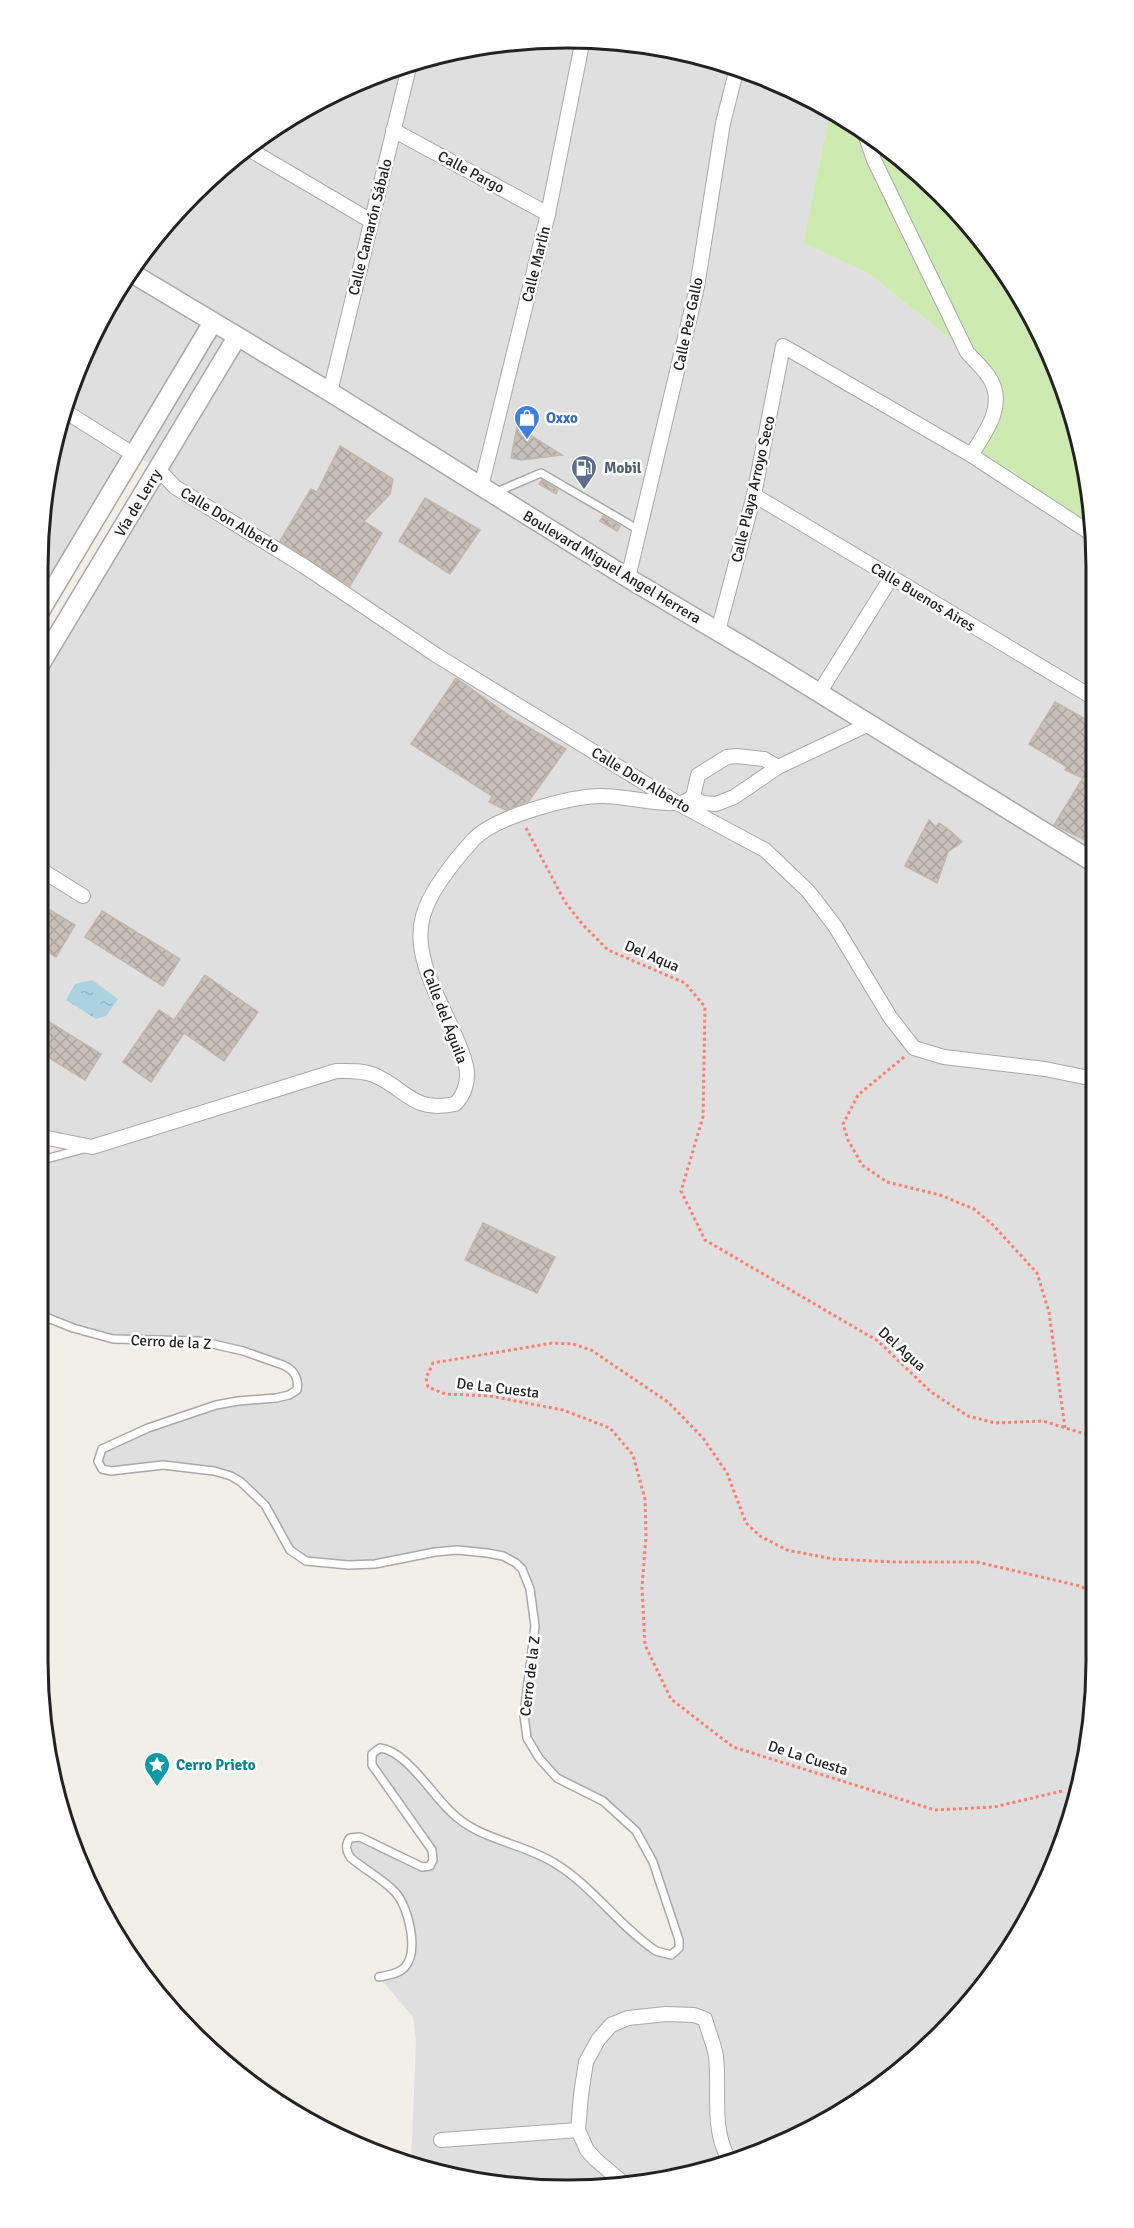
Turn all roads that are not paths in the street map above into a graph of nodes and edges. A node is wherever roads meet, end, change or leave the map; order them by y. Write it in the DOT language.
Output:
graph roads {
  1 [pos="581,48"];
  2 [pos="407,74"];
  3 [pos="735,76"];
  4 [pos="393,130"];
  5 [pos="869,145"];
  6 [pos="255,152"];
  7 [pos="548,214"];
  8 [pos="371,221"];
  9 [pos="137,276"];
  10 [pos="213,322"];
  11 [pos="237,337"];
  12 [pos="330,392"];
  13 [pos="71,415"];
  14 [pos="133,454"];
  15 [pos="971,455"];
  16 [pos="158,469"];
  17 [pos="486,490"];
  18 [pos="754,495"];
  19 [pos="1085,529"];
  20 [pos="639,530"];
  21 [pos="628,578"];
  22 [pos="891,578"];
  23 [pos="48,598"];
  24 [pos="718,631"];
  25 [pos="48,653"];
  26 [pos="819,693"];
  27 [pos="1086,693"];
  28 [pos="869,724"];
  29 [pos="778,767"];
  30 [pos="693,797"];
  31 [pos="679,804"];
  32 [pos="1086,858"];
  33 [pos="48,874"];
  34 [pos="83,896"];
  35 [pos="1086,1077"];
  36 [pos="48,1138"];
  37 [pos="92,1147"];
  38 [pos="48,1158"];
  39 [pos="48,1318"];
  40 [pos="379,1977"];
  41 [pos="579,2130"];
  42 [pos="441,2140"];
  43 [pos="726,2154"];
  44 [pos="617,2178"];
  1 -- 7 [label="street, Calle Marlín"];
  2 -- 4 [label="street, Calle Camarón Sábalo"];
  3 -- 20 [label="street, Calle Pez Gallo"];
  4 -- 7 [label="street, Calle Pargo"];
  4 -- 8 [label="street, Calle Camarón Sábalo"];
  5 -- 15 [label="street"];
  6 -- 8 [label="street"];
  7 -- 17 [label="street, Calle Marlín"];
  8 -- 12 [label="street, Calle Camarón Sábalo"];
  9 -- 10 [label="street, Boulevard Miguel Angel Herrera"];
  10 -- 11 [label="street, Boulevard Miguel Angel Herrera"];
  10 -- 14 [label="street, Vía de Lerry"];
  11 -- 12 [label="street, Boulevard Miguel Angel Herrera"];
  11 -- 16 [label="street, Vía de Lerry"];
  12 -- 17 [label="street, Boulevard Miguel Angel Herrera"];
  13 -- 14 [label="street"];
  14 -- 23 [label="street, Vía de Lerry"];
  15 -- 18 [label="street, Calle Playa Arroyo Seco"];
  15 -- 19 [label="street"];
  16 -- 25 [label="street, Vía de Lerry"];
  16 -- 31 [label="street, Calle Don Alberto"];
  17 -- 20 [label="lane"];
  17 -- 21 [label="street, Boulevard Miguel Angel Herrera"];
  18 -- 22 [label="street, Calle Buenos Aires"];
  18 -- 24 [label="street, Calle Playa Arroyo Seco"];
  20 -- 21 [label="street, Calle Pez Gallo"];
  21 -- 24 [label="street, Boulevard Miguel Angel Herrera"];
  22 -- 26 [label="street"];
  22 -- 27 [label="street, Calle Buenos Aires"];
  24 -- 26 [label="street, Boulevard Miguel Angel Herrera"];
  26 -- 28 [label="street, Boulevard Miguel Angel Herrera"];
  28 -- 29 [label="street"];
  28 -- 32 [label="street, Boulevard Miguel Angel Herrera"];
  29 -- 30 [label="street"];
  29 -- 30 [label="street"];
  30 -- 31 [label="street"];
  31 -- 35 [label="street, Calle Don Alberto"];
  31 -- 37 [label="street, Calle del Águila"];
  33 -- 34 [label="street"];
  36 -- 37 [label="street, Calle del Águila"];
  37 -- 38 [label="lane"];
  39 -- 40 [label="lane, Cerro de la Z"];
  41 -- 42 [label="street"];
  41 -- 43 [label="street"];
  41 -- 44 [label="street"];
}
